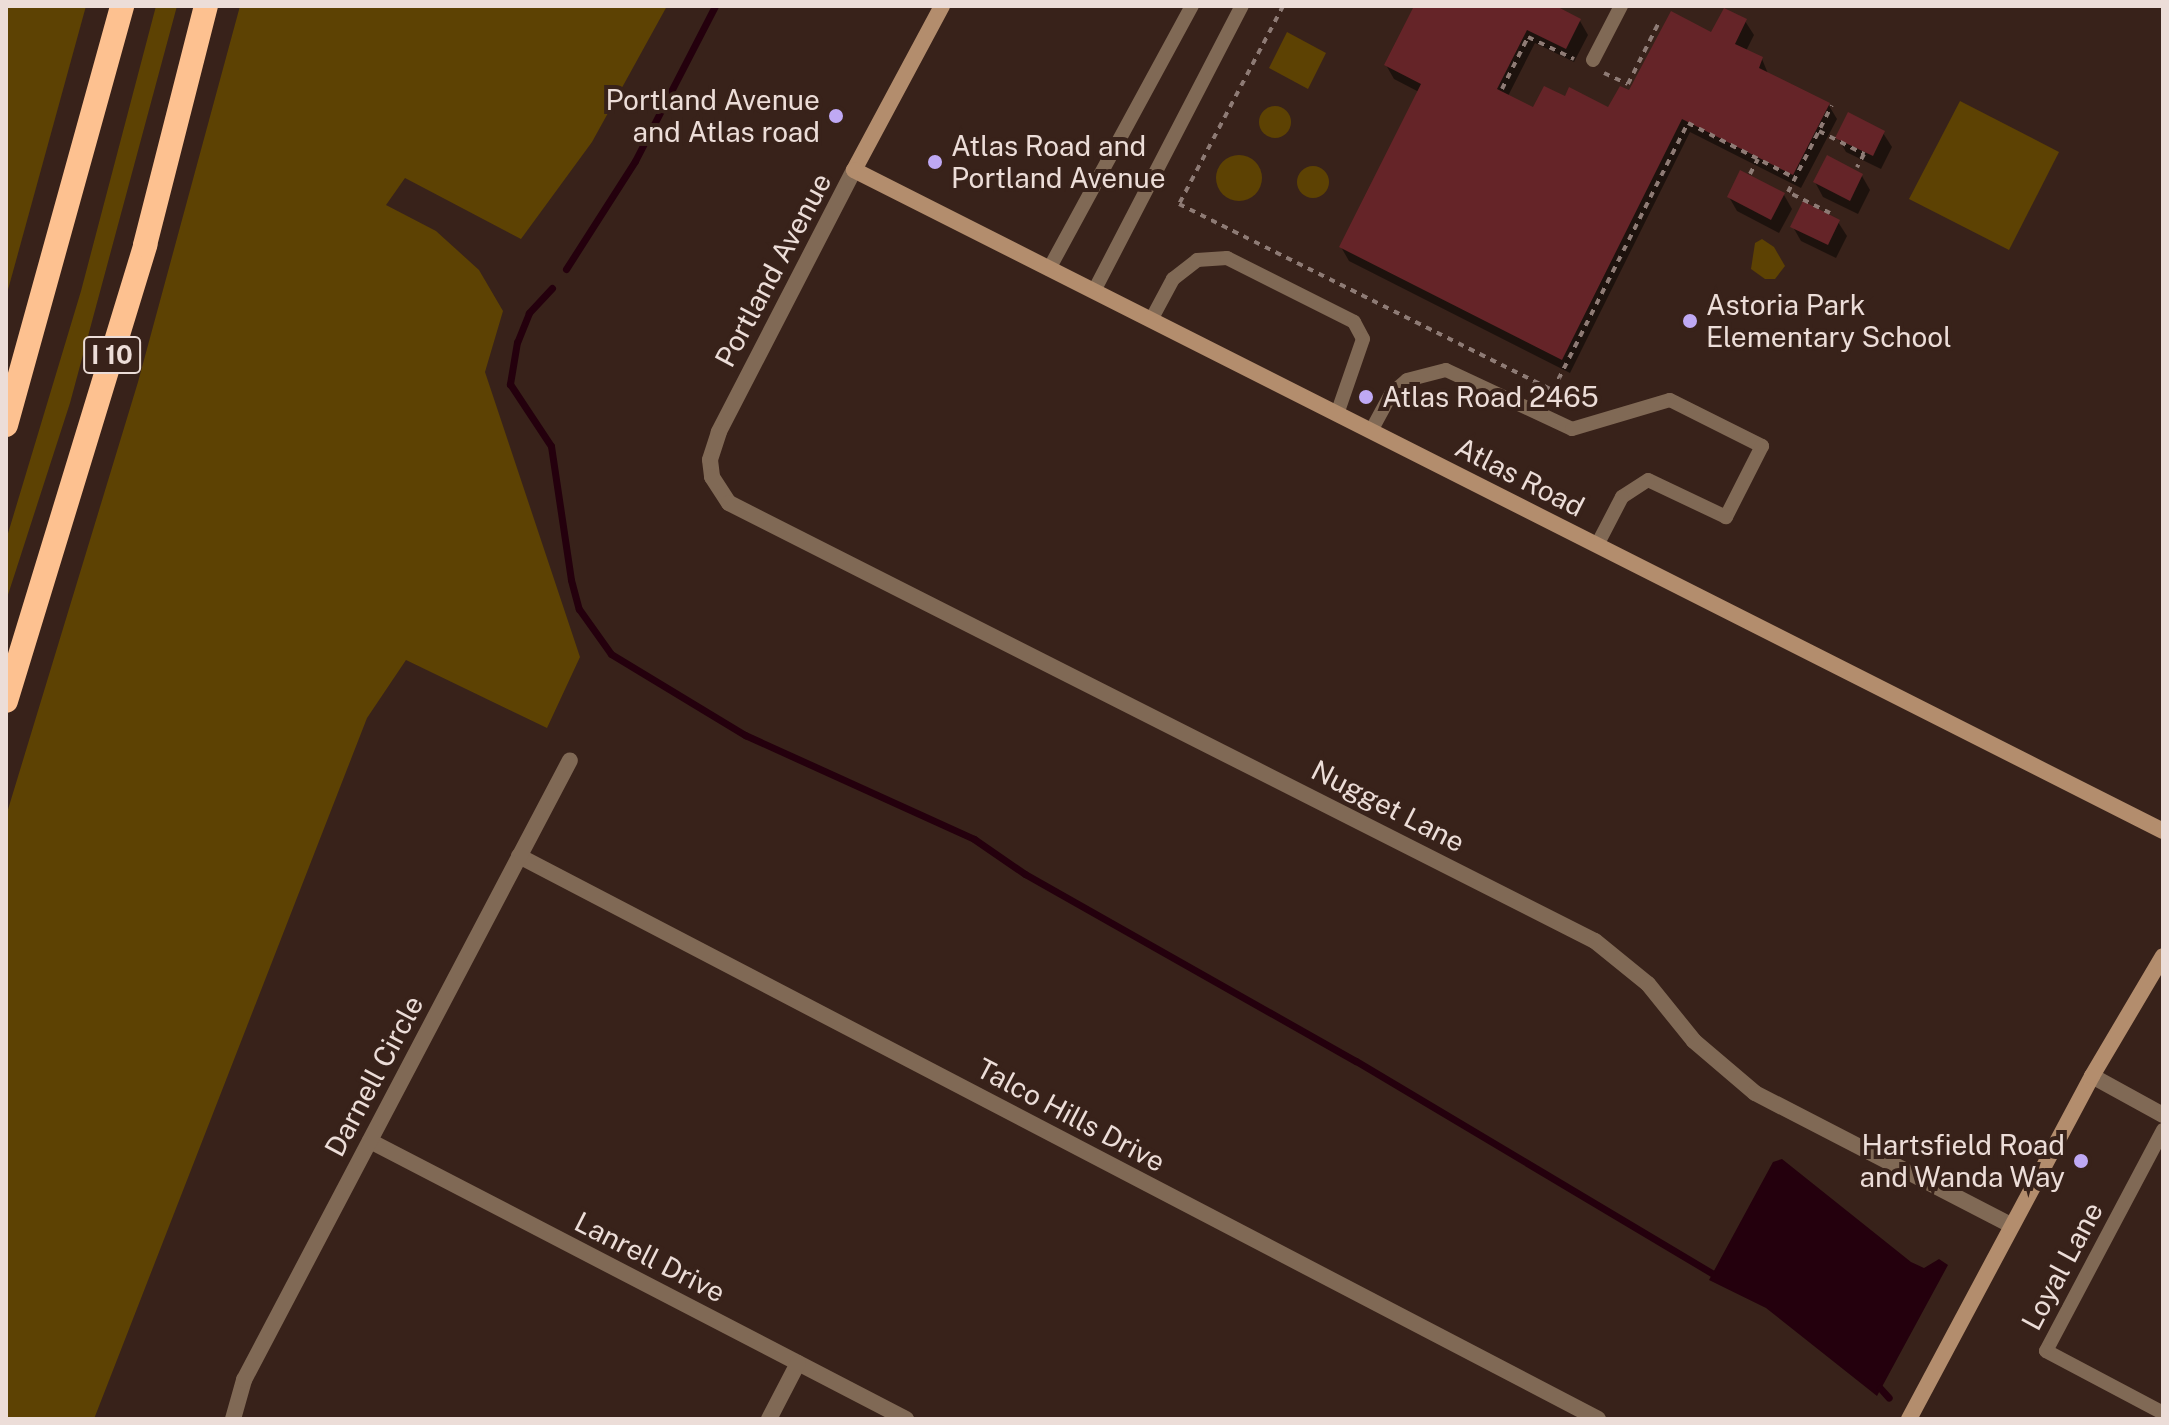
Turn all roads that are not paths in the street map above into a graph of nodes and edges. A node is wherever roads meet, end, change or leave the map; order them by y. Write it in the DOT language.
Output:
graph roads {
  1 [pos="122,6"];
  2 [pos="206,6"];
  3 [pos="942,6"];
  4 [pos="1192,6"];
  5 [pos="1242,6"];
  6 [pos="1621,6"];
  7 [pos="1593,60"];
  8 [pos="854,170"];
  9 [pos="1049,269"];
  10 [pos="1094,291"];
  11 [pos="1151,320"];
  12 [pos="1337,414"];
  13 [pos="6,425"];
  14 [pos="1371,431"];
  15 [pos="712,477"];
  16 [pos="1597,545"];
  17 [pos="6,701"];
  18 [pos="570,760"];
  19 [pos="2163,831"];
  20 [pos="519,856"];
  21 [pos="2163,956"];
  22 [pos="2092,1076"];
  23 [pos="2163,1115"];
  24 [pos="2163,1130"];
  25 [pos="370,1141"];
  26 [pos="2011,1225"];
  27 [pos="798,1363"];
  28 [pos="2163,1413"];
  29 [pos="233,1419"];
  30 [pos="769,1419"];
  31 [pos="906,1419"];
  32 [pos="1598,1419"];
  33 [pos="1909,1419"];
  1 -- 13 [label="highway"];
  2 -- 17 [label="highway, I 10"];
  3 -- 8 [label="street, Portland Avenue"];
  4 -- 9 [label="lane"];
  5 -- 10 [label="lane"];
  6 -- 7 [label="lane"];
  8 -- 9 [label="street, Atlas Road"];
  8 -- 15 [label="street, Portland Avenue"];
  9 -- 10 [label="street, Atlas Road"];
  10 -- 11 [label="street, Atlas Road"];
  11 -- 12 [label="street, Atlas Road"];
  11 -- 12 [label="lane"];
  12 -- 14 [label="street, Atlas Road"];
  14 -- 16 [label="street, Atlas Road"];
  14 -- 16 [label="lane"];
  15 -- 26 [label="street, Nugget Lane"];
  16 -- 19 [label="street, Atlas Road"];
  18 -- 20 [label="street, Darnell Circle"];
  20 -- 25 [label="street, Darnell Circle"];
  20 -- 32 [label="street, Talco Hills Drive"];
  21 -- 22 [label="street"];
  22 -- 23 [label="street"];
  22 -- 26 [label="street"];
  24 -- 28 [label="lane, Loyal Lane"];
  25 -- 27 [label="street, Lanrell Drive"];
  25 -- 29 [label="street, Darnell Circle"];
  26 -- 33 [label="street"];
  27 -- 30 [label="street"];
  27 -- 31 [label="street, Lanrell Drive"];
}
